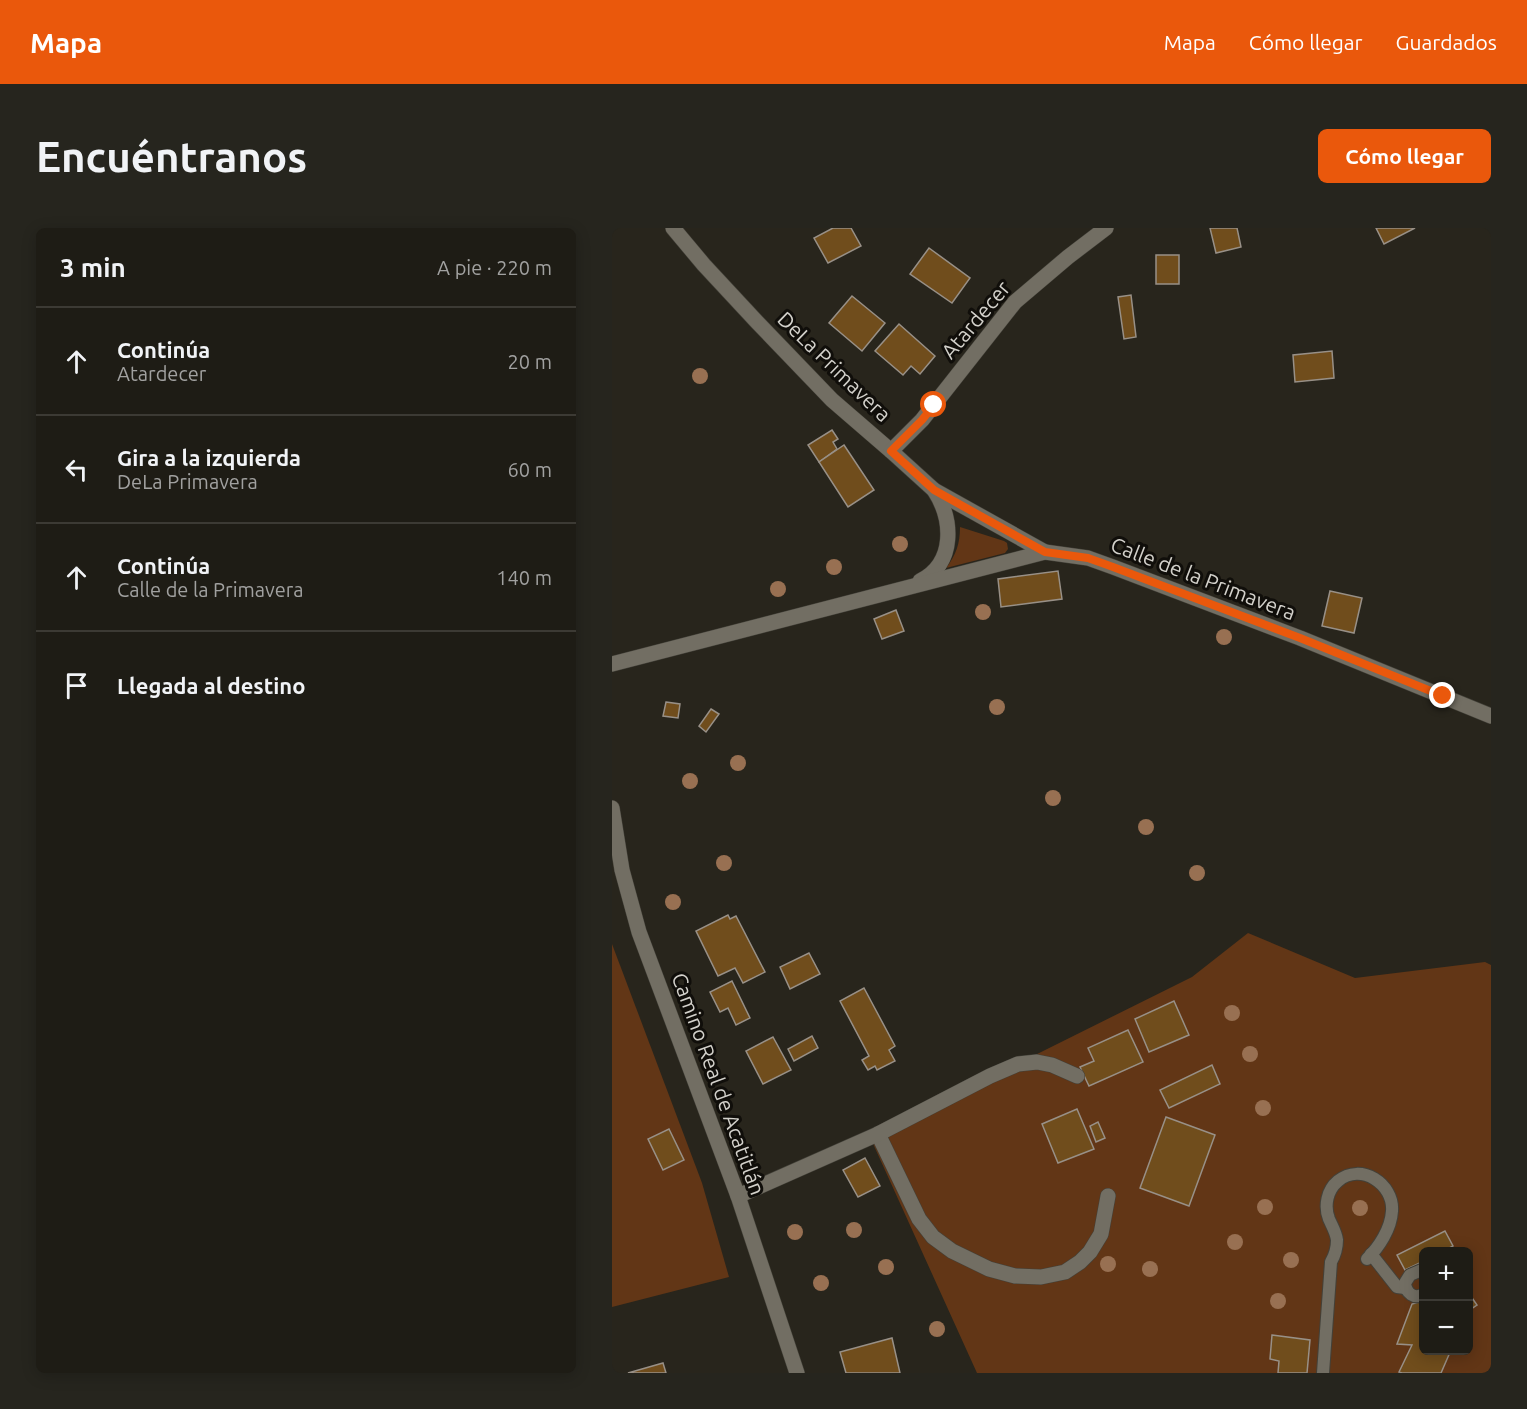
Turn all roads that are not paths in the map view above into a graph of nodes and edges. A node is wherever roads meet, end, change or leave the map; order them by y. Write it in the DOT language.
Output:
graph roads {
  1 [pos="673,228"];
  2 [pos="1106,228"];
  3 [pos="891,451"];
  4 [pos="934,490"];
  5 [pos="1045,552"];
  6 [pos="905,588"];
  7 [pos="612,664"];
  8 [pos="1491,716"];
  9 [pos="612,808"];
  10 [pos="1077,1076"];
  11 [pos="878,1134"];
  12 [pos="738,1196"];
  13 [pos="1108,1196"];
  14 [pos="1419,1271"];
  15 [pos="1406,1288"];
  16 [pos="1419,1296"];
  17 [pos="797,1373"];
  18 [pos="1323,1373"];
  1 -- 3 [label="street, DeLa Primavera"];
  2 -- 3 [label="street, Atardecer"];
  3 -- 4 [label="street, DeLa Primavera"];
  4 -- 5 [label="street, DeLa Primavera"];
  4 -- 6 [label="street"];
  5 -- 6 [label="street, Calle de la Primavera"];
  5 -- 8 [label="street, Calle de la Primavera"];
  6 -- 7 [label="street, Calle de la Primavera"];
  9 -- 12 [label="street, Camino Real de Acatitlán"];
  10 -- 11 [label="street"];
  11 -- 12 [label="street"];
  11 -- 13 [label="street"];
  12 -- 17 [label="street, Camino Real de Acatitlán"];
  14 -- 15 [label="lane"];
  15 -- 16 [label="lane"];
  15 -- 18 [label="lane"];
}
